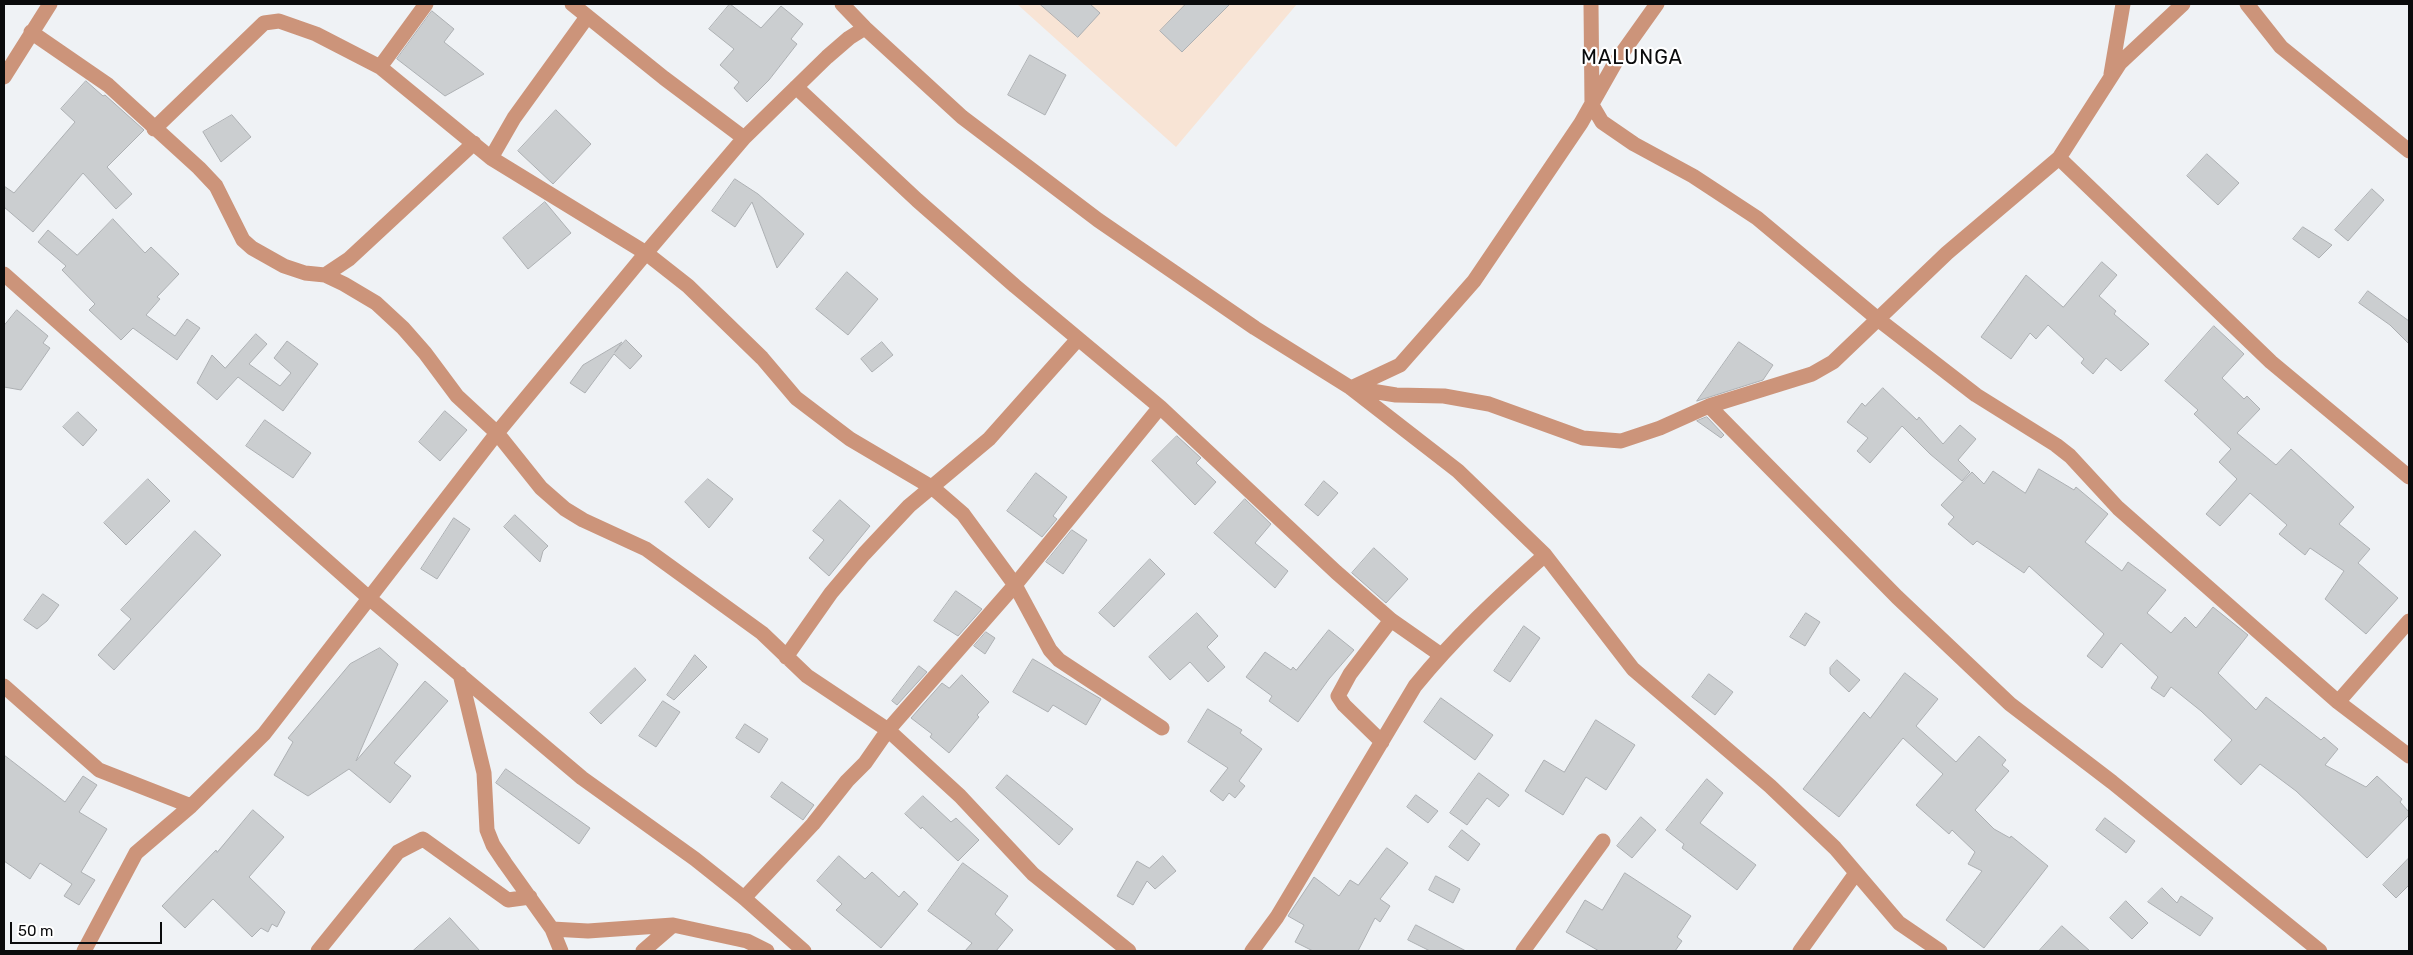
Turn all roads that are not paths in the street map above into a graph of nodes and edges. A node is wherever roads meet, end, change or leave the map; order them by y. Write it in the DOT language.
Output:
graph roads {
  1 [pos="50,4"];
  2 [pos="426,4"];
  3 [pos="572,4"];
  4 [pos="842,4"];
  5 [pos="1591,4"];
  6 [pos="1657,4"];
  7 [pos="2123,4"];
  8 [pos="2182,4"];
  9 [pos="2247,4"];
  10 [pos="587,16"];
  11 [pos="865,28"];
  12 [pos="31,32"];
  13 [pos="380,67"];
  14 [pos="2111,76"];
  15 [pos="4,77"];
  16 [pos="796,87"];
  17 [pos="1592,105"];
  18 [pos="154,129"];
  19 [pos="744,138"];
  20 [pos="474,143"];
  21 [pos="2409,151"];
  22 [pos="491,158"];
  23 [pos="2059,158"];
  24 [pos="646,253"];
  25 [pos="4,274"];
  26 [pos="325,276"];
  27 [pos="1878,320"];
  28 [pos="1078,339"];
  29 [pos="1352,388"];
  30 [pos="1709,406"];
  31 [pos="1160,407"];
  32 [pos="496,433"];
  33 [pos="2409,477"];
  34 [pos="933,488"];
  35 [pos="1546,555"];
  36 [pos="1015,585"];
  37 [pos="369,598"];
  38 [pos="1391,620"];
  39 [pos="2409,621"];
  40 [pos="1441,655"];
  41 [pos="786,657"];
  42 [pos="460,674"];
  43 [pos="4,686"];
  44 [pos="2338,702"];
  45 [pos="1162,728"];
  46 [pos="888,730"];
  47 [pos="1382,742"];
  48 [pos="2409,756"];
  49 [pos="191,806"];
  50 [pos="1603,841"];
  51 [pos="1856,873"];
  52 [pos="530,897"];
  53 [pos="744,898"];
  54 [pos="673,924"];
  55 [pos="552,928"];
  56 [pos="84,951"];
  57 [pos="318,951"];
  58 [pos="561,951"];
  59 [pos="643,951"];
  60 [pos="767,951"];
  61 [pos="804,951"];
  62 [pos="1130,951"];
  63 [pos="1252,951"];
  64 [pos="1523,951"];
  65 [pos="1800,951"];
  66 [pos="1940,951"];
  67 [pos="2320,951"];
  1 -- 12 [label="street"];
  2 -- 13 [label="street"];
  3 -- 10 [label="street"];
  4 -- 11 [label="street"];
  5 -- 17 [label="street"];
  6 -- 17 [label="street"];
  7 -- 14 [label="street"];
  8 -- 14 [label="street"];
  9 -- 21 [label="street"];
  10 -- 19 [label="street"];
  10 -- 22 [label="street"];
  11 -- 16 [label="street"];
  11 -- 29 [label="street"];
  12 -- 15 [label="street"];
  12 -- 18 [label="street"];
  13 -- 18 [label="street"];
  13 -- 20 [label="street"];
  14 -- 23 [label="street"];
  16 -- 19 [label="street"];
  16 -- 28 [label="street"];
  17 -- 27 [label="street"];
  17 -- 29 [label="street"];
  18 -- 26 [label="street"];
  19 -- 24 [label="street"];
  20 -- 22 [label="street"];
  20 -- 26 [label="street"];
  22 -- 24 [label="street"];
  23 -- 27 [label="street"];
  23 -- 33 [label="street"];
  24 -- 32 [label="street"];
  24 -- 34 [label="street"];
  25 -- 37 [label="street"];
  26 -- 32 [label="street"];
  27 -- 30 [label="street"];
  27 -- 44 [label="street"];
  28 -- 31 [label="street"];
  28 -- 34 [label="street"];
  29 -- 30 [label="street"];
  29 -- 35 [label="street"];
  30 -- 67 [label="street"];
  31 -- 36 [label="street"];
  31 -- 38 [label="street"];
  32 -- 37 [label="street"];
  32 -- 41 [label="street"];
  34 -- 36 [label="street"];
  34 -- 41 [label="street"];
  35 -- 40 [label="street"];
  35 -- 51 [label="street"];
  36 -- 45 [label="street"];
  36 -- 46 [label="street"];
  37 -- 42 [label="street"];
  37 -- 49 [label="street"];
  38 -- 40 [label="street"];
  38 -- 47 [label="street"];
  39 -- 44 [label="street"];
  40 -- 47 [label="street"];
  41 -- 46 [label="street"];
  42 -- 52 [label="street"];
  42 -- 53 [label="street"];
  43 -- 49 [label="street"];
  44 -- 48 [label="street"];
  46 -- 53 [label="street"];
  46 -- 62 [label="street"];
  47 -- 63 [label="street"];
  49 -- 56 [label="street"];
  50 -- 64 [label="street"];
  51 -- 65 [label="street"];
  51 -- 66 [label="street"];
  52 -- 55 [label="street"];
  52 -- 57 [label="street"];
  53 -- 61 [label="street"];
  54 -- 55 [label="street"];
  54 -- 59 [label="street"];
  54 -- 60 [label="street"];
  55 -- 58 [label="street"];
}
